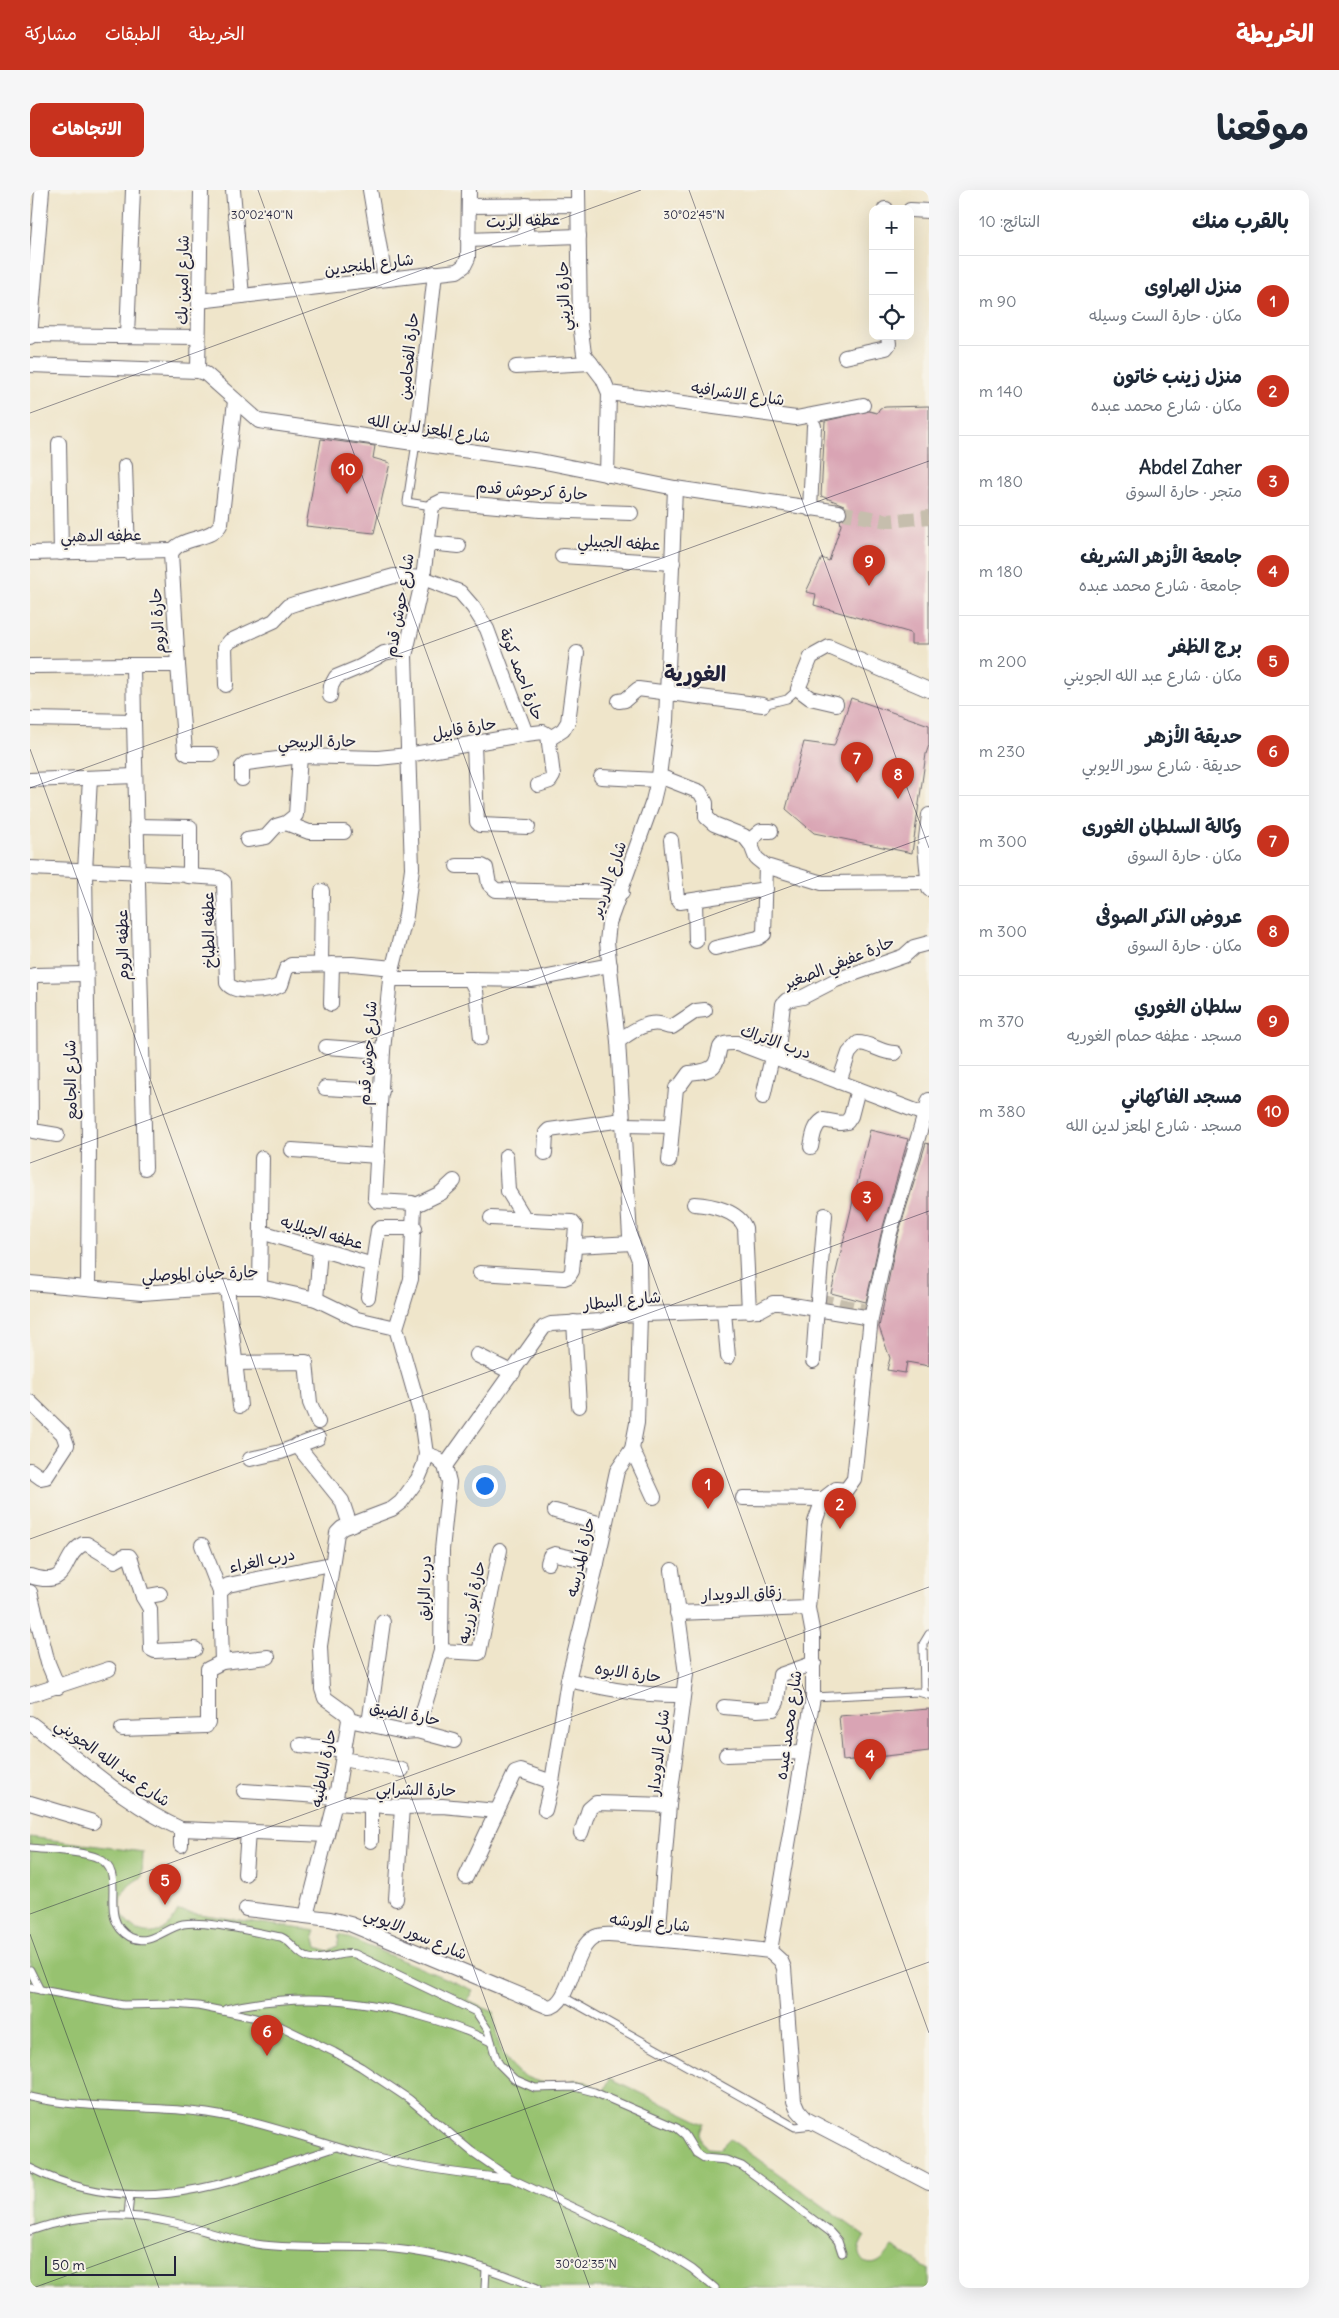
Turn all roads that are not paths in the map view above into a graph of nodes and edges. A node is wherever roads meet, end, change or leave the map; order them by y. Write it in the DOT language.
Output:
graph roads {
  1 [pos="42,190"];
  2 [pos="133,190"];
  3 [pos="201,190"];
  4 [pos="233,190"];
  5 [pos="370,190"];
  6 [pos="469,190"];
  7 [pos="578,190"];
  8 [pos="578,205"];
  9 [pos="469,206"];
  10 [pos="526,206"];
  11 [pos="914,210"];
  12 [pos="929,211"];
  13 [pos="579,236"];
  14 [pos="526,238"];
  15 [pos="468,240"];
  16 [pos="435,274"];
  17 [pos="385,279"];
  18 [pos="242,296"];
  19 [pos="199,301"];
  20 [pos="30,336"];
  21 [pos="127,336"];
  22 [pos="198,337"];
  23 [pos="888,340"];
  24 [pos="845,357"];
  25 [pos="591,363"];
  26 [pos="30,365"];
  27 [pos="516,367"];
  28 [pos="198,370"];
  29 [pos="609,393"];
  30 [pos="235,401"];
  31 [pos="862,404"];
  32 [pos="814,426"];
  33 [pos="59,443"];
  34 [pos="416,443"];
  35 [pos="125,466"];
  36 [pos="607,474"];
  37 [pos="676,488"];
  38 [pos="432,506"];
  39 [pos="810,509"];
  40 [pos="839,512"];
  41 [pos="632,513"];
  42 [pos="428,543"];
  43 [pos="459,546"];
  44 [pos="172,550"];
  45 [pos="128,552"];
  46 [pos="30,553"];
  47 [pos="61,553"];
  48 [pos="562,556"];
  49 [pos="673,563"];
  50 [pos="422,578"];
  51 [pos="407,648"];
  52 [pos="577,653"];
  53 [pos="133,665"];
  54 [pos="30,666"];
  55 [pos="178,666"];
  56 [pos="226,684"];
  57 [pos="798,689"];
  58 [pos="929,690"];
  59 [pos="668,691"];
  60 [pos="330,696"];
  61 [pos="619,701"];
  62 [pos="836,704"];
  63 [pos="763,705"];
  64 [pos="30,719"];
  65 [pos="134,721"];
  66 [pos="526,734"];
  67 [pos="549,739"];
  68 [pos="474,744"];
  69 [pos="212,754"];
  70 [pos="408,755"];
  71 [pos="300,756"];
  72 [pos="135,776"];
  73 [pos="601,777"];
  74 [pos="90,778"];
  75 [pos="658,778"];
  76 [pos="242,779"];
  77 [pos="30,780"];
  78 [pos="538,785"];
  79 [pos="929,815"];
  80 [pos="286,823"];
  81 [pos="136,826"];
  82 [pos="528,827"];
  83 [pos="771,830"];
  84 [pos="344,832"];
  85 [pos="247,840"];
  86 [pos="671,840"];
  87 [pos="749,841"];
  88 [pos="457,866"];
  89 [pos="766,866"];
  90 [pos="30,868"];
  91 [pos="85,871"];
  92 [pos="138,874"];
  93 [pos="188,876"];
  94 [pos="929,886"];
  95 [pos="766,889"];
  96 [pos="322,891"];
  97 [pos="622,893"];
  98 [pos="695,901"];
  99 [pos="696,941"];
  100 [pos="929,943"];
  101 [pos="715,948"];
  102 [pos="326,964"];
  103 [pos="610,965"];
  104 [pos="85,974"];
  105 [pos="391,974"];
  106 [pos="470,979"];
  107 [pos="331,1004"];
  108 [pos="704,1010"];
  109 [pos="481,1038"];
  110 [pos="618,1041"];
  111 [pos="326,1046"];
  112 [pos="383,1051"];
  113 [pos="895,1054"];
  114 [pos="775,1058"];
  115 [pos="839,1082"];
  116 [pos="325,1088"];
  117 [pos="858,1089"];
  118 [pos="382,1091"];
  119 [pos="764,1097"];
  120 [pos="929,1100"];
  121 [pos="924,1114"];
  122 [pos="623,1123"];
  123 [pos="672,1126"];
  124 [pos="57,1135"];
  125 [pos="811,1147"];
  126 [pos="292,1150"];
  127 [pos="545,1153"];
  128 [pos="378,1156"];
  129 [pos="506,1156"];
  130 [pos="262,1158"];
  131 [pos="669,1161"];
  132 [pos="145,1168"];
  133 [pos="454,1181"];
  134 [pos="694,1204"];
  135 [pos="414,1206"];
  136 [pos="825,1215"];
  137 [pos="491,1218"];
  138 [pos="525,1219"];
  139 [pos="415,1228"];
  140 [pos="261,1232"];
  141 [pos="633,1244"];
  142 [pos="575,1246"];
  143 [pos="320,1250"];
  144 [pos="373,1266"];
  145 [pos="480,1273"];
  146 [pos="30,1283"];
  147 [pos="227,1287"];
  148 [pos="260,1287"];
  149 [pos="88,1288"];
  150 [pos="368,1297"];
  151 [pos="316,1299"];
  152 [pos="818,1304"];
  153 [pos="749,1311"];
  154 [pos="724,1312"];
  155 [pos="640,1314"];
  156 [pos="871,1318"];
  157 [pos="574,1322"];
  158 [pos="396,1328"];
  159 [pos="477,1355"];
  160 [pos="728,1358"];
  161 [pos="813,1361"];
  162 [pos="235,1363"];
  163 [pos="513,1373"];
  164 [pos="30,1402"];
  165 [pos="240,1406"];
  166 [pos="579,1406"];
  167 [pos="318,1422"];
  168 [pos="318,1438"];
  169 [pos="298,1446"];
  170 [pos="632,1449"];
  171 [pos="426,1454"];
  172 [pos="250,1460"];
  173 [pos="445,1466"];
  174 [pos="30,1470"];
  175 [pos="654,1497"];
  176 [pos="743,1498"];
  177 [pos="823,1499"];
  178 [pos="554,1511"];
  179 [pos="350,1525"];
  180 [pos="605,1525"];
  181 [pos="202,1545"];
  182 [pos="500,1550"];
  183 [pos="548,1562"];
  184 [pos="597,1563"];
  185 [pos="331,1564"];
  186 [pos="672,1570"];
  187 [pos="30,1576"];
  188 [pos="30,1592"];
  189 [pos="220,1592"];
  190 [pos="160,1594"];
  191 [pos="143,1597"];
  192 [pos="808,1608"];
  193 [pos="677,1613"];
  194 [pos="383,1622"];
  195 [pos="929,1634"];
  196 [pos="195,1649"];
  197 [pos="441,1651"];
  198 [pos="268,1657"];
  199 [pos="222,1662"];
  200 [pos="814,1663"];
  201 [pos="108,1669"];
  202 [pos="568,1680"];
  203 [pos="58,1687"];
  204 [pos="926,1694"];
  205 [pos="30,1695"];
  206 [pos="683,1695"];
  207 [pos="813,1697"];
  208 [pos="724,1707"];
  209 [pos="349,1720"];
  210 [pos="30,1723"];
  211 [pos="369,1724"];
  212 [pos="122,1728"];
  213 [pos="417,1731"];
  214 [pos="454,1741"];
  215 [pos="300,1745"];
  216 [pos="803,1752"];
  217 [pos="344,1755"];
  218 [pos="726,1755"];
  219 [pos="402,1770"];
  220 [pos="552,1782"];
  221 [pos="244,1791"];
  222 [pos="335,1800"];
  223 [pos="30,1803"];
  224 [pos="371,1806"];
  225 [pos="669,1806"];
  226 [pos="402,1807"];
  227 [pos="545,1810"];
  228 [pos="497,1811"];
  229 [pos="93,1822"];
  230 [pos="181,1829"];
  231 [pos="248,1832"];
  232 [pos="581,1833"];
  233 [pos="327,1835"];
  234 [pos="371,1841"];
  235 [pos="181,1845"];
  236 [pos="30,1848"];
  237 [pos="245,1874"];
  238 [pos="466,1877"];
  239 [pos="396,1899"];
  240 [pos="246,1909"];
  241 [pos="306,1916"];
  242 [pos="658,1939"];
  243 [pos="770,1951"];
  244 [pos="30,1970"];
  245 [pos="30,1988"];
  246 [pos="40,1990"];
  247 [pos="562,1996"];
  248 [pos="223,2010"];
  249 [pos="491,2042"];
  250 [pos="30,2097"];
  251 [pos="811,2121"];
  252 [pos="337,2147"];
  253 [pos="30,2168"];
  254 [pos="510,2178"];
  255 [pos="929,2183"];
  256 [pos="130,2195"];
  257 [pos="128,2215"];
  258 [pos="30,2231"];
  259 [pos="842,2253"];
  260 [pos="486,2270"];
  261 [pos="485,2288"];
  262 [pos="537,2288"];
  263 [pos="715,2288"];
  1 -- 20 [label="street"];
  2 -- 21 [label="street"];
  3 -- 19 [label="street, شارع امين بك"];
  4 -- 18 [label="street"];
  5 -- 17 [label="street"];
  6 -- 9 [label="street, شارع المنجدين"];
  7 -- 8 [label="street, حارة الزيني"];
  8 -- 10 [label="street"];
  8 -- 13 [label="street, حارة الزيني"];
  9 -- 10 [label="street"];
  9 -- 15 [label="street, شارع المنجدين"];
  10 -- 14 [label="street"];
  11 -- 12 [label="street"];
  13 -- 14 [label="street, عطفه الزيت"];
  13 -- 25 [label="street, حارة الزيني"];
  14 -- 15 [label="street, عطفه الزيت"];
  15 -- 16 [label="street, شارع المنجدين"];
  16 -- 17 [label="street, شارع المنجدين"];
  16 -- 34 [label="street, حارة الفحامين"];
  17 -- 18 [label="street, شارع المنجدين"];
  18 -- 19 [label="street, شارع المنجدين"];
  19 -- 22 [label="street, شارع امين بك"];
  20 -- 21 [label="street"];
  21 -- 22 [label="street"];
  22 -- 28 [label="street, شارع امين بك"];
  23 -- 24 [label="street"];
  25 -- 27 [label="street"];
  25 -- 29 [label="street, حارة الزيني"];
  26 -- 28 [label="street"];
  28 -- 30 [label="street, شارع المعز لدين الله"];
  29 -- 31 [label="street, شارع الاشرافيه"];
  29 -- 36 [label="street"];
  30 -- 34 [label="street, شارع المعز لدين الله"];
  30 -- 44 [label="street"];
  32 -- 39 [label="street"];
  33 -- 47 [label="street"];
  34 -- 36 [label="street, شارع المعز لدين الله"];
  34 -- 38 [label="lane"];
  35 -- 45 [label="street"];
  36 -- 37 [label="street, شارع المعز لدين الله"];
  37 -- 39 [label="street, شارع المعز لدين الله"];
  37 -- 49 [label="street, شارع الدردير"];
  38 -- 41 [label="street, حارة كرحوش قدم"];
  38 -- 42 [label="street, شارع حوش قدم"];
  39 -- 40 [label="street, شارع المعز لدين الله"];
  42 -- 43 [label="street"];
  42 -- 50 [label="street, شارع حوش قدم"];
  44 -- 45 [label="street, عطفه الدهبي"];
  44 -- 55 [label="street, حارة الروم"];
  45 -- 47 [label="street, عطفه الدهبي"];
  46 -- 47 [label="street, عطفه الدهبي"];
  48 -- 49 [label="street, عطفه الجبيلي"];
  49 -- 59 [label="street, شارع الدردير"];
  50 -- 51 [label="street, شارع حوش قدم"];
  50 -- 56 [label="street, حارة احمد كوتة"];
  50 -- 66 [label="street, حارة احمد كوتة"];
  51 -- 60 [label="street"];
  51 -- 70 [label="street, شارع حوش قدم"];
  52 -- 67 [label="street"];
  53 -- 54 [label="street"];
  53 -- 55 [label="street, حارة الروم"];
  53 -- 65 [label="street, حارة الروم"];
  55 -- 69 [label="street"];
  57 -- 58 [label="street"];
  57 -- 62 [label="street"];
  57 -- 63 [label="lane"];
  59 -- 61 [label="street"];
  59 -- 63 [label="street"];
  59 -- 75 [label="street, شارع الدردير"];
  64 -- 65 [label="street"];
  65 -- 72 [label="street, عطفه الروم"];
  66 -- 67 [label="street, حارة احمد كوتة"];
  66 -- 68 [label="street, حارة قابيل"];
  67 -- 78 [label="street, حارة احمد كوتة"];
  68 -- 70 [label="street, حارة قابيل"];
  68 -- 82 [label="street"];
  70 -- 71 [label="street, حارة الربيحي"];
  70 -- 105 [label="street, شارع حوش قدم"];
  71 -- 76 [label="street, حارة الربيحي"];
  71 -- 80 [label="street"];
  72 -- 74 [label="street"];
  72 -- 81 [label="street, عطفه الروم"];
  73 -- 75 [label="street"];
  74 -- 77 [label="street"];
  74 -- 91 [label="street, شارع الجامع"];
  75 -- 87 [label="street"];
  75 -- 97 [label="street, شارع الدردير"];
  79 -- 94 [label="street"];
  80 -- 84 [label="street"];
  80 -- 85 [label="street"];
  81 -- 92 [label="street, عطفه الروم"];
  81 -- 93 [label="street"];
  83 -- 87 [label="street"];
  86 -- 98 [label="street"];
  87 -- 89 [label="street"];
  88 -- 97 [label="street"];
  89 -- 94 [label="street"];
  89 -- 95 [label="street"];
  90 -- 91 [label="street"];
  91 -- 92 [label="street"];
  91 -- 104 [label="street, شارع الجامع"];
  92 -- 93 [label="street"];
  92 -- 132 [label="street, عطفه الروم"];
  93 -- 102 [label="street, عطفه الطباخ"];
  95 -- 98 [label="street"];
  95 -- 101 [label="street"];
  96 -- 102 [label="street"];
  97 -- 103 [label="street, شارع الدردير"];
  98 -- 99 [label="street"];
  100 -- 114 [label="street, حارة عفيفي الصغير"];
  102 -- 105 [label="street, عطفه الطباخ"];
  102 -- 107 [label="street"];
  103 -- 106 [label="street, عطفه الطباخ"];
  103 -- 110 [label="street, شارع الدردير"];
  104 -- 124 [label="street"];
  104 -- 149 [label="street, شارع الجامع"];
  105 -- 106 [label="street, عطفه الطباخ"];
  105 -- 112 [label="street, شارع حوش قدم"];
  106 -- 109 [label="street"];
  108 -- 110 [label="street"];
  110 -- 122 [label="street, شارع الدردير"];
  111 -- 112 [label="street"];
  112 -- 118 [label="street, شارع حوش قدم"];
  113 -- 115 [label="street"];
  114 -- 115 [label="street, درب الاتراك"];
  114 -- 119 [label="street"];
  114 -- 123 [label="street, درب الاتراك"];
  115 -- 117 [label="street, درب الاتراك"];
  116 -- 118 [label="street"];
  117 -- 121 [label="street, درب الاتراك"];
  117 -- 125 [label="street"];
  118 -- 128 [label="street, شارع حوش قدم"];
  120 -- 121 [label="street"];
  121 -- 156 [label="street"];
  122 -- 123 [label="street"];
  122 -- 127 [label="street"];
  122 -- 141 [label="street, شارع الدردير"];
  123 -- 131 [label="street, درب الاتراك"];
  126 -- 128 [label="street"];
  128 -- 135 [label="street, شارع حوش قدم"];
  129 -- 138 [label="street"];
  130 -- 140 [label="street"];
  133 -- 135 [label="street"];
  134 -- 153 [label="street"];
  135 -- 139 [label="street"];
  136 -- 152 [label="street"];
  137 -- 138 [label="street"];
  138 -- 142 [label="street"];
  139 -- 144 [label="street"];
  139 -- 158 [label="street"];
  140 -- 143 [label="street, عطفه الجبلايه"];
  140 -- 148 [label="street"];
  141 -- 142 [label="street"];
  141 -- 155 [label="street, شارع الدردير"];
  142 -- 145 [label="street"];
  143 -- 144 [label="street, عطفه الجبلايه"];
  143 -- 151 [label="street"];
  144 -- 150 [label="street"];
  146 -- 149 [label="street, حارة حيان الموصلي"];
  147 -- 148 [label="street, حارة حيان الموصلي"];
  147 -- 149 [label="street, حارة حيان الموصلي"];
  147 -- 162 [label="street"];
  148 -- 151 [label="street, حارة حيان الموصلي"];
  151 -- 158 [label="street, حارة حيان الموصلي"];
  152 -- 153 [label="street, شارع البيطار"];
  152 -- 156 [label="street, شارع البيطار"];
  152 -- 161 [label="street"];
  153 -- 154 [label="street, شارع البيطار"];
  154 -- 155 [label="street, شارع البيطار"];
  154 -- 160 [label="street"];
  155 -- 157 [label="street, شارع البيطار"];
  155 -- 170 [label="street, حارة المدرسه"];
  156 -- 177 [label="street"];
  157 -- 163 [label="street, شارع البيطار"];
  157 -- 166 [label="street"];
  158 -- 171 [label="street"];
  159 -- 163 [label="street"];
  162 -- 165 [label="street"];
  162 -- 167 [label="street"];
  163 -- 173 [label="street, شارع البيطار"];
  164 -- 174 [label="street"];
  168 -- 169 [label="street"];
  169 -- 172 [label="street"];
  169 -- 179 [label="street"];
  170 -- 175 [label="street"];
  170 -- 180 [label="street, حارة المدرسه"];
  171 -- 173 [label="street"];
  171 -- 179 [label="street"];
  173 -- 197 [label="street, درب الرايق"];
  176 -- 177 [label="street"];
  177 -- 192 [label="street, شارع محمد عبده"];
  178 -- 180 [label="street"];
  179 -- 185 [label="street, حارة الباطنيه"];
  180 -- 184 [label="street, حارة المدرسه"];
  181 -- 189 [label="street"];
  182 -- 197 [label="street, حارة أبو زريبه"];
  183 -- 184 [label="street"];
  184 -- 202 [label="street, حارة المدرسه"];
  185 -- 189 [label="street, درب الغراء"];
  185 -- 209 [label="street, حارة الباطنيه"];
  186 -- 193 [label="street, شارع الدويدار"];
  187 -- 191 [label="street"];
  188 -- 203 [label="street"];
  189 -- 199 [label="street, درب الغراء"];
  190 -- 191 [label="street"];
  191 -- 196 [label="street"];
  192 -- 193 [label="street, زقاق الدويدار"];
  192 -- 200 [label="street, شارع محمد عبده"];
  193 -- 206 [label="street, شارع الدويدار"];
  194 -- 211 [label="street"];
  195 -- 204 [label="lane"];
  197 -- 213 [label="street, درب الرايق"];
  198 -- 199 [label="street"];
  199 -- 212 [label="street"];
  200 -- 207 [label="street, شارع محمد عبده"];
  200 -- 208 [label="street"];
  201 -- 203 [label="street"];
  202 -- 206 [label="street, حارة الابوه"];
  202 -- 220 [label="street, حارة المدرسه"];
  203 -- 205 [label="street"];
  204 -- 207 [label="lane"];
  206 -- 225 [label="street, شارع الدويدار"];
  207 -- 216 [label="street, شارع محمد عبده"];
  209 -- 211 [label="street, حارة الضيق"];
  209 -- 217 [label="street, حارة الباطنيه"];
  210 -- 230 [label="street, شارع عبد الله الجويني"];
  211 -- 213 [label="street, حارة الضيق"];
  213 -- 214 [label="street, حارة الضيق"];
  215 -- 217 [label="street"];
  216 -- 218 [label="street"];
  216 -- 243 [label="street, شارع محمد عبده"];
  217 -- 219 [label="street"];
  217 -- 222 [label="street, حارة الباطنيه"];
  220 -- 227 [label="street, حارة المدرسه"];
  220 -- 228 [label="street"];
  221 -- 222 [label="street, حارة الشرابي"];
  222 -- 224 [label="street, حارة الشرابي"];
  222 -- 233 [label="street, حارة الباطنيه"];
  223 -- 229 [label="street"];
  224 -- 226 [label="street, حارة الشرابي"];
  224 -- 234 [label="street"];
  225 -- 232 [label="street"];
  225 -- 242 [label="street, شارع الدويدار"];
  226 -- 228 [label="street, حارة الشرابي"];
  226 -- 239 [label="street"];
  228 -- 238 [label="street"];
  230 -- 231 [label="street, شارع عبد الله الجويني"];
  230 -- 235 [label="street"];
  231 -- 233 [label="street, شارع عبد الله الجويني"];
  231 -- 237 [label="street"];
  233 -- 241 [label="street, حارة الباطنيه"];
  236 -- 249 [label="lane"];
  240 -- 241 [label="street, شارع سور الايوبي"];
  241 -- 247 [label="street, شارع سور الايوبي"];
  242 -- 243 [label="street, شارع الورشه"];
  242 -- 247 [label="street, شارع الورشه"];
  243 -- 251 [label="street"];
  244 -- 246 [label="lane"];
  245 -- 246 [label="lane"];
  246 -- 248 [label="lane"];
  247 -- 251 [label="lane"];
  248 -- 249 [label="lane"];
  248 -- 254 [label="lane"];
  249 -- 259 [label="lane"];
  250 -- 252 [label="lane"];
  251 -- 255 [label="street"];
  252 -- 254 [label="lane"];
  252 -- 256 [label="lane"];
  253 -- 256 [label="lane"];
  254 -- 263 [label="lane"];
  256 -- 257 [label="lane"];
  257 -- 258 [label="lane"];
  257 -- 260 [label="lane"];
  260 -- 261 [label="lane"];
  260 -- 262 [label="lane"];
}
